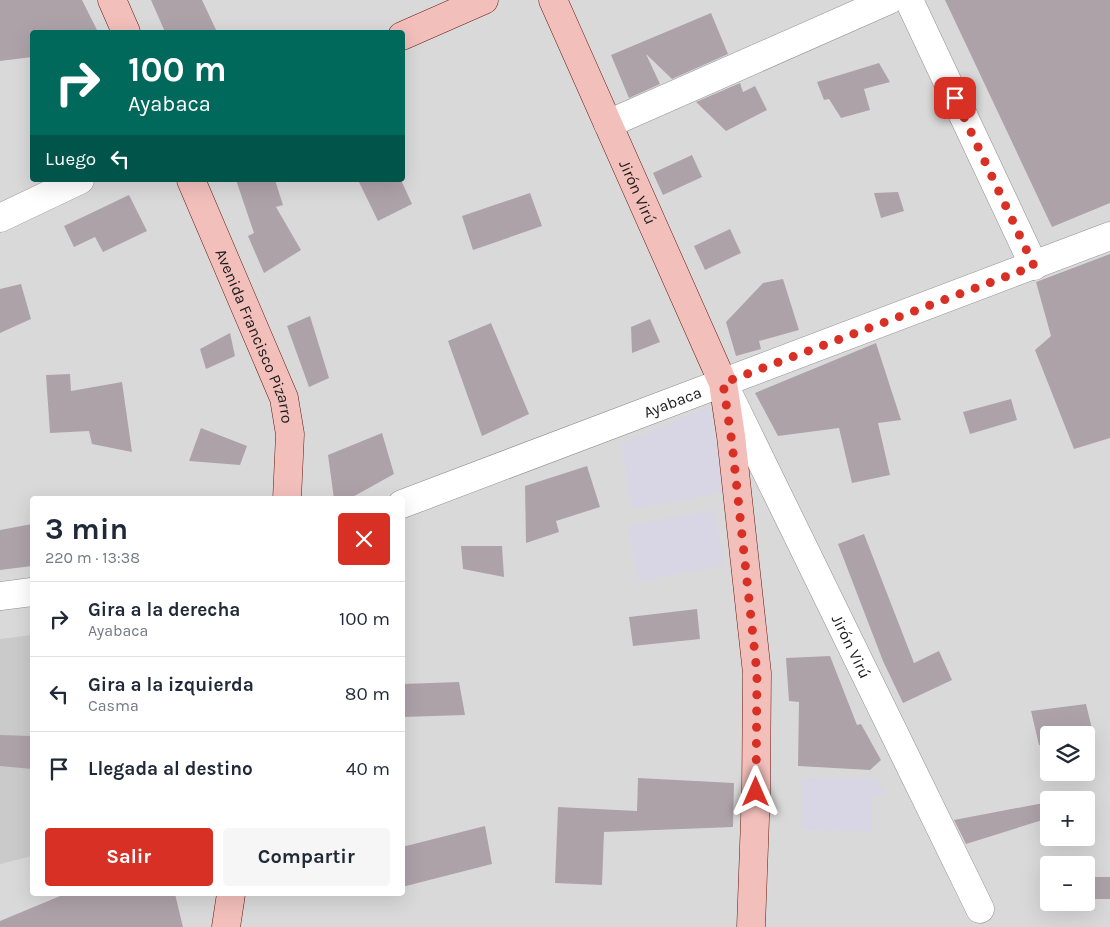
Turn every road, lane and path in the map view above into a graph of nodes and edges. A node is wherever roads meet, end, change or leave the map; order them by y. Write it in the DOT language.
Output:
graph roads {
  1 [pos="112,0"];
  2 [pos="484,0"];
  3 [pos="553,0"];
  4 [pos="889,0"];
  5 [pos="909,0"];
  6 [pos="125,30"];
  7 [pos="405,35"];
  8 [pos="608,124"];
  9 [pos="76,182"];
  10 [pos="192,182"];
  11 [pos="0,218"];
  12 [pos="1110,236"];
  13 [pos="1034,266"];
  14 [pos="723,383"];
  15 [pos="287,496"];
  16 [pos="405,503"];
  17 [pos="30,592"];
  18 [pos="0,596"];
  19 [pos="231,896"];
  20 [pos="980,909"];
  21 [pos="226,927"];
  22 [pos="750,927"];
  1 -- 6 [label="main road"];
  2 -- 7 [label="main road"];
  3 -- 8 [label="main road, Jirón Virú"];
  4 -- 8 [label="street"];
  5 -- 13 [label="street"];
  8 -- 14 [label="main road, Jirón Virú"];
  9 -- 11 [label="street"];
  10 -- 15 [label="main road, Avenida Francisco Pizarro"];
  12 -- 13 [label="street, Ayabaca"];
  13 -- 14 [label="street, Ayabaca"];
  14 -- 16 [label="street, Ayabaca"];
  14 -- 20 [label="street, Jirón Virú"];
  14 -- 22 [label="main road, Jirón Virú"];
  17 -- 18 [label="street"];
  19 -- 21 [label="main road"];
}
